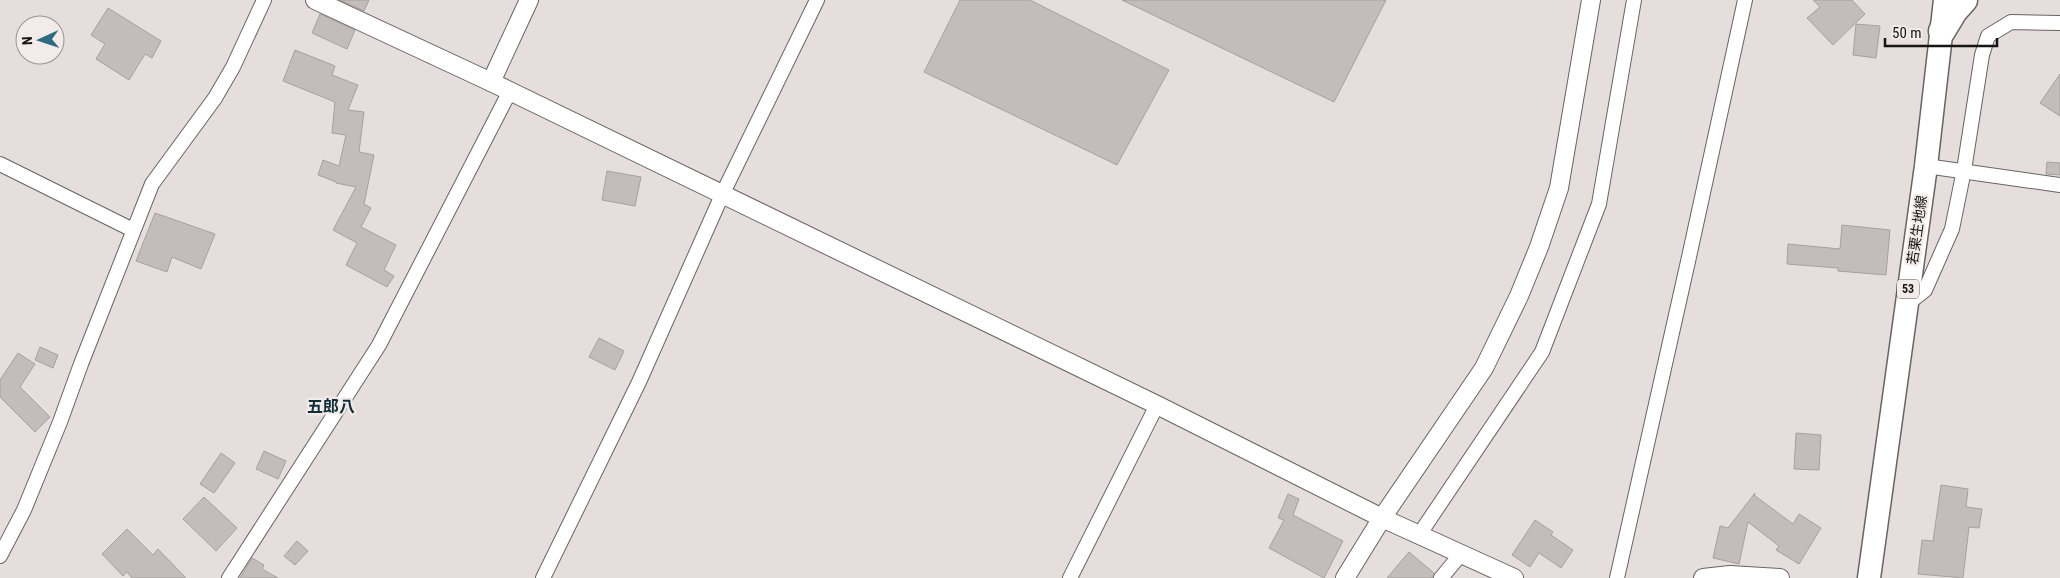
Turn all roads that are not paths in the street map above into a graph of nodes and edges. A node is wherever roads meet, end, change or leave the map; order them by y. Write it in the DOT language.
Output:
graph roads {
  1 [pos="264,0"];
  2 [pos="315,0"];
  3 [pos="530,0"];
  4 [pos="817,0"];
  5 [pos="1591,0"];
  6 [pos="1634,0"];
  7 [pos="1745,0"];
  8 [pos="1946,0"];
  9 [pos="1964,0"];
  10 [pos="2060,23"];
  11 [pos="1942,31"];
  12 [pos="491,82"];
  13 [pos="510,91"];
  14 [pos="0,164"];
  15 [pos="1926,166"];
  16 [pos="1964,170"];
  17 [pos="2060,185"];
  18 [pos="722,195"];
  19 [pos="132,230"];
  20 [pos="1906,305"];
  21 [pos="1157,405"];
  22 [pos="1382,518"];
  23 [pos="1419,534"];
  24 [pos="1461,554"];
  25 [pos="0,556"];
  26 [pos="229,578"];
  27 [pos="543,578"];
  28 [pos="1070,578"];
  29 [pos="1345,578"];
  30 [pos="1442,578"];
  31 [pos="1514,578"];
  32 [pos="1617,578"];
  33 [pos="1703,578"];
  34 [pos="1780,578"];
  35 [pos="1869,578"];
  1 -- 19 [label="street"];
  2 -- 12 [label="street"];
  3 -- 12 [label="street"];
  4 -- 18 [label="street"];
  5 -- 22 [label="street"];
  6 -- 23 [label="street"];
  7 -- 32 [label="street"];
  8 -- 11 [label="main road, 若栗生地線 / 53"];
  9 -- 11 [label="highway"];
  10 -- 16 [label="street"];
  11 -- 15 [label="main road, 若栗生地線 / 53"];
  12 -- 13 [label="street"];
  13 -- 18 [label="street"];
  13 -- 26 [label="street"];
  14 -- 19 [label="street"];
  15 -- 16 [label="street"];
  15 -- 20 [label="main road, 若栗生地線 / 53"];
  16 -- 17 [label="street"];
  16 -- 20 [label="street"];
  18 -- 21 [label="street"];
  18 -- 27 [label="street"];
  19 -- 25 [label="street"];
  20 -- 35 [label="main road, 若栗生地線 / 53"];
  21 -- 22 [label="street"];
  21 -- 28 [label="street"];
  22 -- 23 [label="street"];
  22 -- 29 [label="street"];
  23 -- 24 [label="street"];
  24 -- 30 [label="street"];
  24 -- 31 [label="street"];
  33 -- 34 [label="street"];
}
